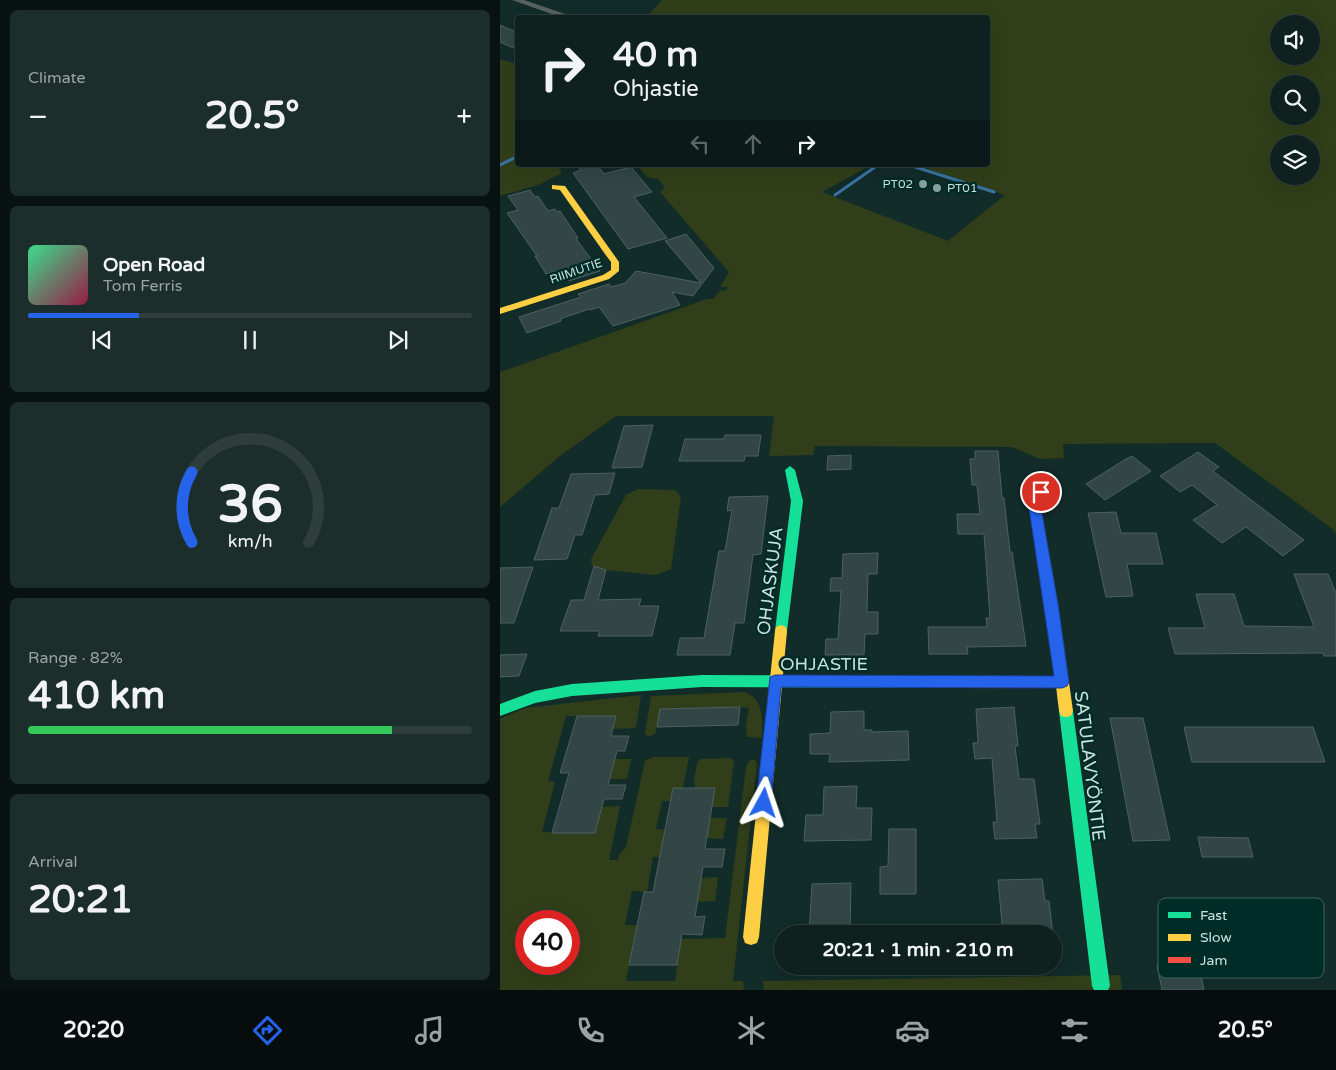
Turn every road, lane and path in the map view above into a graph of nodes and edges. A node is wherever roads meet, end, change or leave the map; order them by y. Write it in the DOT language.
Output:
graph roads {
  1 [pos="516,0"];
  2 [pos="564,15"];
  3 [pos="555,187"];
  4 [pos="500,311"];
  5 [pos="790,470"];
  6 [pos="1041,492"];
  7 [pos="775,681"];
  8 [pos="1062,682"];
  9 [pos="500,710"];
  10 [pos="751,937"];
  11 [pos="1101,986"];
  1 -- 2 [label="street"];
  3 -- 4 [label="street, RIIMUTIE"];
  5 -- 7 [label="street, OHJASKUJA"];
  6 -- 8 [label="street, SATULAVYÖNTIE"];
  7 -- 8 [label="street, OHJASTIE"];
  7 -- 9 [label="street, OHJASTIE"];
  7 -- 10 [label="street, OHJASKUJA"];
  8 -- 11 [label="street, SATULAVYÖNTIE"];
}
